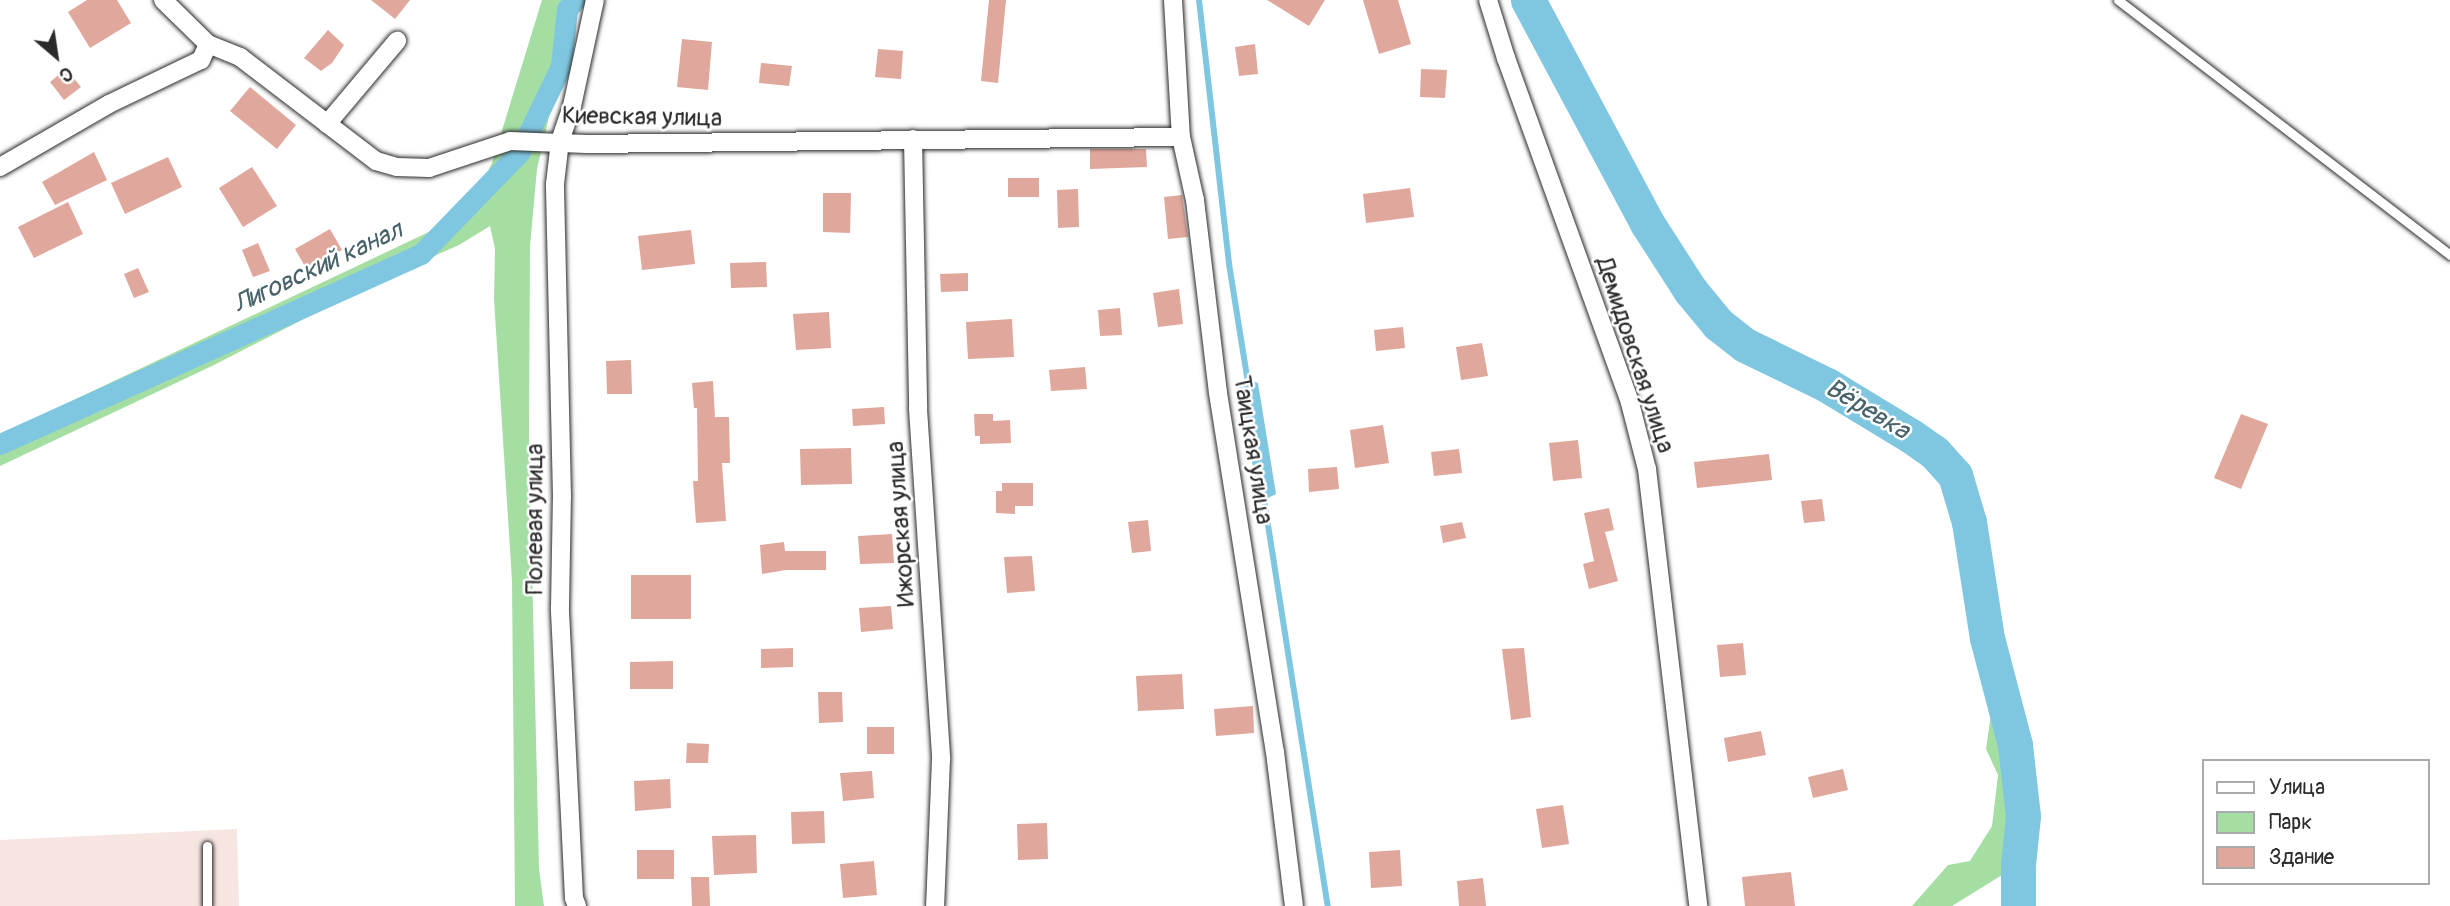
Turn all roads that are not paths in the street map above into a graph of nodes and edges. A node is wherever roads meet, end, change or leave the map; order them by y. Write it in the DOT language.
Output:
graph roads {
  1 [pos="163,0"];
  2 [pos="595,0"];
  3 [pos="1174,0"];
  4 [pos="1488,0"];
  5 [pos="2118,0"];
  6 [pos="397,40"];
  7 [pos="208,44"];
  8 [pos="327,124"];
  9 [pos="1181,137"];
  10 [pos="913,139"];
  11 [pos="560,141"];
  12 [pos="0,167"];
  13 [pos="2450,256"];
  14 [pos="207,846"];
  15 [pos="576,902"];
  16 [pos="207,906"];
  17 [pos="935,906"];
  18 [pos="1294,906"];
  19 [pos="1698,906"];
  1 -- 7 [label="street, Киевская улица"];
  2 -- 11 [label="street, Полевая улица"];
  3 -- 9 [label="street, Таицкая улица"];
  4 -- 19 [label="street, Демидовская улица"];
  5 -- 13 [label="lane"];
  6 -- 8 [label="street"];
  7 -- 8 [label="street, Киевская улица"];
  7 -- 12 [label="street"];
  8 -- 11 [label="street, Киевская улица"];
  9 -- 10 [label="street, Киевская улица"];
  9 -- 18 [label="street, Таицкая улица"];
  10 -- 11 [label="street, Киевская улица"];
  10 -- 17 [label="street, Ижорская улица"];
  11 -- 15 [label="street, Полевая улица"];
  14 -- 16 [label="lane"];
}
